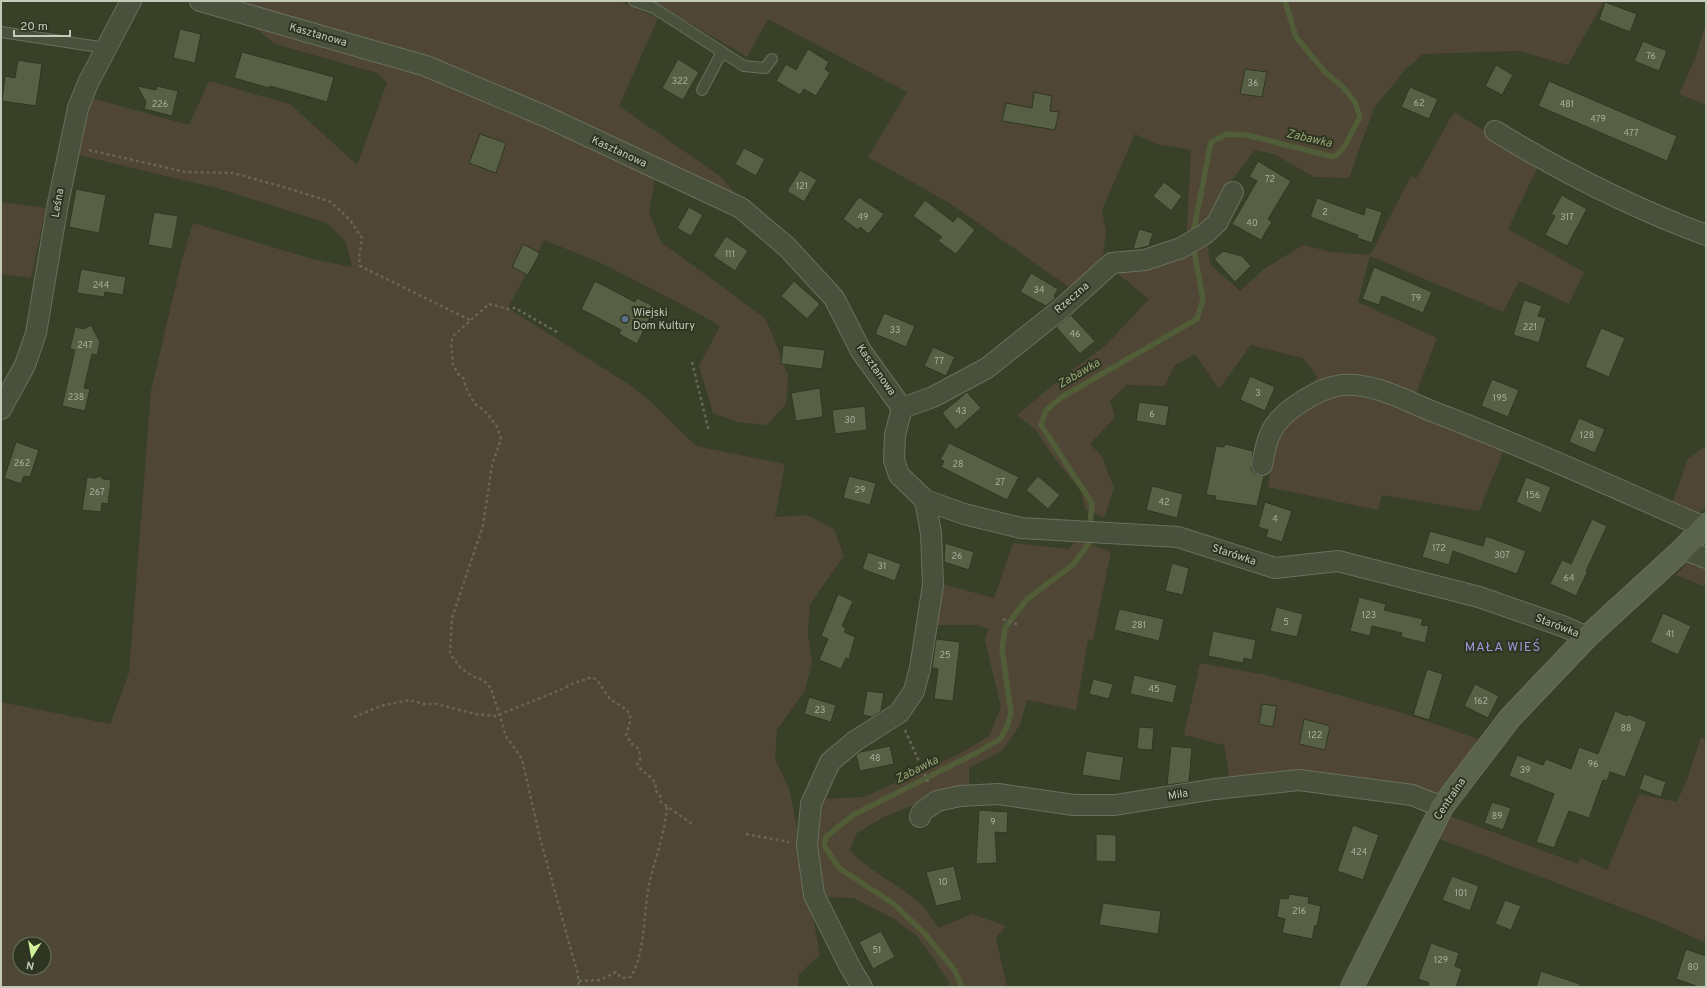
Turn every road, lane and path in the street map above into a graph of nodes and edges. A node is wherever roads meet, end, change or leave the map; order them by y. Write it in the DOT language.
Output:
graph roads {
  1 [pos="131,1"];
  2 [pos="200,1"];
  3 [pos="634,1"];
  4 [pos="1,32"];
  5 [pos="106,48"];
  6 [pos="722,52"];
  7 [pos="772,59"];
  8 [pos="702,90"];
  9 [pos="1495,131"];
  10 [pos="87,150"];
  11 [pos="1233,192"];
  12 [pos="1706,235"];
  13 [pos="470,320"];
  14 [pos="557,332"];
  15 [pos="692,362"];
  16 [pos="902,408"];
  17 [pos="1,409"];
  18 [pos="709,432"];
  19 [pos="894,460"];
  20 [pos="1262,464"];
  21 [pos="925,500"];
  22 [pos="1705,526"];
  23 [pos="1682,550"];
  24 [pos="1706,558"];
  25 [pos="1003,619"];
  26 [pos="1019,625"];
  27 [pos="1587,637"];
  28 [pos="899,713"];
  29 [pos="500,714"];
  30 [pos="354,718"];
  31 [pos="933,791"];
  32 [pos="667,807"];
  33 [pos="1442,807"];
  34 [pos="920,817"];
  35 [pos="692,824"];
  36 [pos="746,834"];
  37 [pos="807,845"];
  38 [pos="579,981"];
  39 [pos="579,987"];
  40 [pos="862,987"];
  41 [pos="1352,987"];
  1 -- 5 [label="street, Leśna"];
  2 -- 16 [label="street, Kasztanowa"];
  3 -- 6 [label="lane"];
  4 -- 5 [label="lane"];
  5 -- 17 [label="street, Leśna"];
  6 -- 7 [label="lane"];
  6 -- 8 [label="lane"];
  9 -- 12 [label="street"];
  10 -- 13 [label="path"];
  11 -- 16 [label="street, Rzeczna"];
  13 -- 14 [label="path"];
  13 -- 29 [label="path"];
  15 -- 18 [label="path"];
  16 -- 19 [label="street, Kasztanowa"];
  19 -- 21 [label="street, Starówka"];
  20 -- 22 [label="street"];
  21 -- 27 [label="street, Starówka"];
  21 -- 28 [label="street"];
  22 -- 23 [label="street, Centralna"];
  23 -- 24 [label="street"];
  23 -- 27 [label="street, Centralna"];
  25 -- 26 [label="path"];
  27 -- 33 [label="street, Centralna"];
  28 -- 31 [label="path"];
  28 -- 37 [label="street"];
  29 -- 30 [label="path"];
  29 -- 32 [label="path"];
  29 -- 38 [label="path"];
  32 -- 35 [label="path"];
  32 -- 38 [label="path"];
  33 -- 34 [label="street, Miła"];
  33 -- 41 [label="street, Centralna"];
  36 -- 37 [label="path"];
  37 -- 40 [label="street"];
  38 -- 39 [label="path"];
}
